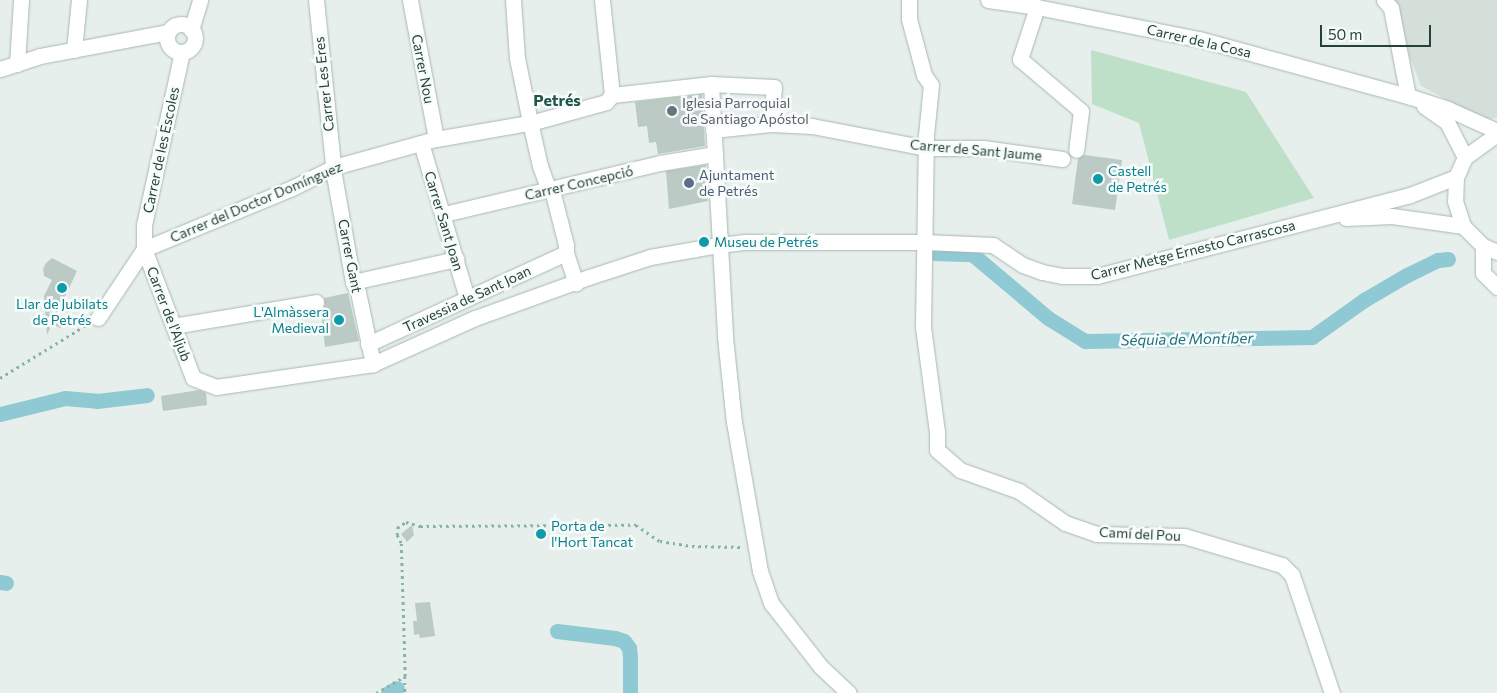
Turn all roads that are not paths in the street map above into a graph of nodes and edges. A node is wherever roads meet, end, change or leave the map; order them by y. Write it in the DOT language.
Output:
graph roads {
  1 [pos="22,0"];
  2 [pos="79,0"];
  3 [pos="200,0"];
  4 [pos="316,0"];
  5 [pos="410,0"];
  6 [pos="513,0"];
  7 [pos="602,0"];
  8 [pos="909,0"];
  9 [pos="988,0"];
  10 [pos="1384,0"];
  11 [pos="1037,7"];
  12 [pos="191,30"];
  13 [pos="168,32"];
  14 [pos="74,50"];
  15 [pos="182,52"];
  16 [pos="17,64"];
  17 [pos="0,69"];
  18 [pos="711,84"];
  19 [pos="612,95"];
  20 [pos="1408,96"];
  21 [pos="530,122"];
  22 [pos="772,124"];
  23 [pos="713,130"];
  24 [pos="1497,133"];
  25 [pos="436,139"];
  26 [pos="421,143"];
  27 [pos="926,148"];
  28 [pos="1076,150"];
  29 [pos="715,154"];
  30 [pos="1465,157"];
  31 [pos="1062,159"];
  32 [pos="334,167"];
  33 [pos="1456,177"];
  34 [pos="552,190"];
  35 [pos="444,214"];
  36 [pos="1320,219"];
  37 [pos="1463,226"];
  38 [pos="924,242"];
  39 [pos="719,245"];
  40 [pos="144,249"];
  41 [pos="1490,249"];
  42 [pos="566,253"];
  43 [pos="456,259"];
  44 [pos="353,282"];
  45 [pos="576,283"];
  46 [pos="1497,287"];
  47 [pos="467,298"];
  48 [pos="316,302"];
  49 [pos="98,318"];
  50 [pos="173,326"];
  51 [pos="368,344"];
  52 [pos="372,364"];
  53 [pos="193,378"];
  54 [pos="849,693"];
  55 [pos="1332,693"];
  1 -- 16 [label="street"];
  2 -- 14 [label="street"];
  3 -- 12 [label="street"];
  4 -- 32 [label="street, Carrer Les Eres"];
  5 -- 25 [label="street, Carrer Nou"];
  6 -- 21 [label="street"];
  7 -- 19 [label="street"];
  8 -- 27 [label="street, Camí del Pou"];
  9 -- 11 [label="street, Carrer de la Cosa"];
  10 -- 20 [label="street"];
  11 -- 20 [label="street, Carrer de la Cosa"];
  11 -- 28 [label="street"];
  12 -- 13 [label="street"];
  12 -- 15 [label="street"];
  13 -- 14 [label="street"];
  13 -- 15 [label="street"];
  14 -- 16 [label="street"];
  15 -- 40 [label="street, Carrer de les Escoles"];
  16 -- 17 [label="street"];
  18 -- 19 [label="street, Carrer del Doctor Domínguez"];
  18 -- 22 [label="street, Carrer del Doctor Domínguez"];
  18 -- 23 [label="street"];
  19 -- 21 [label="street, Carrer del Doctor Domínguez"];
  20 -- 24 [label="street, Carrer de la Cosa"];
  20 -- 30 [label="street, Carrer de la Cosa"];
  21 -- 25 [label="street, Carrer del Doctor Domínguez"];
  21 -- 34 [label="street"];
  22 -- 23 [label="street, Carrer de Sant Jaume"];
  22 -- 27 [label="street, Carrer de Sant Jaume"];
  23 -- 29 [label="street"];
  24 -- 30 [label="street"];
  25 -- 26 [label="street, Carrer del Doctor Domínguez"];
  26 -- 32 [label="street, Carrer del Doctor Domínguez"];
  26 -- 35 [label="street, Carrer Sant Joan"];
  27 -- 31 [label="street, Carrer de Sant Jaume"];
  27 -- 38 [label="street, Camí del Pou"];
  29 -- 34 [label="street, Carrer Concepció"];
  29 -- 39 [label="street"];
  30 -- 33 [label="street"];
  32 -- 40 [label="street, Carrer del Doctor Domínguez"];
  32 -- 44 [label="street, Carrer Gant"];
  33 -- 36 [label="street"];
  33 -- 37 [label="street"];
  34 -- 35 [label="street, Carrer Concepció"];
  34 -- 42 [label="street"];
  35 -- 43 [label="street, Carrer Sant Joan"];
  36 -- 37 [label="street"];
  36 -- 38 [label="street, Carrer Metge Ernesto Carrascosa"];
  37 -- 41 [label="street"];
  38 -- 39 [label="street, Carrer Metge Ernesto Carrascosa"];
  38 -- 55 [label="street, Camí del Pou"];
  39 -- 45 [label="street, Carrer Metge Ernesto Carrascosa"];
  39 -- 54 [label="street"];
  40 -- 49 [label="street"];
  40 -- 50 [label="street, Carrer de l'Aljub"];
  41 -- 46 [label="street"];
  42 -- 45 [label="street"];
  42 -- 47 [label="street, Travessia de Sant Joan"];
  43 -- 44 [label="street"];
  43 -- 47 [label="street, Carrer Sant Joan"];
  44 -- 51 [label="street, Carrer Gant"];
  45 -- 52 [label="street, Carrer Metge Ernesto Carrascosa"];
  47 -- 51 [label="street, Travessia de Sant Joan"];
  48 -- 50 [label="street"];
  50 -- 53 [label="street, Carrer de l'Aljub"];
  51 -- 52 [label="street, Carrer Gant"];
  52 -- 53 [label="street, Carrer Metge Ernesto Carrascosa"];
}
